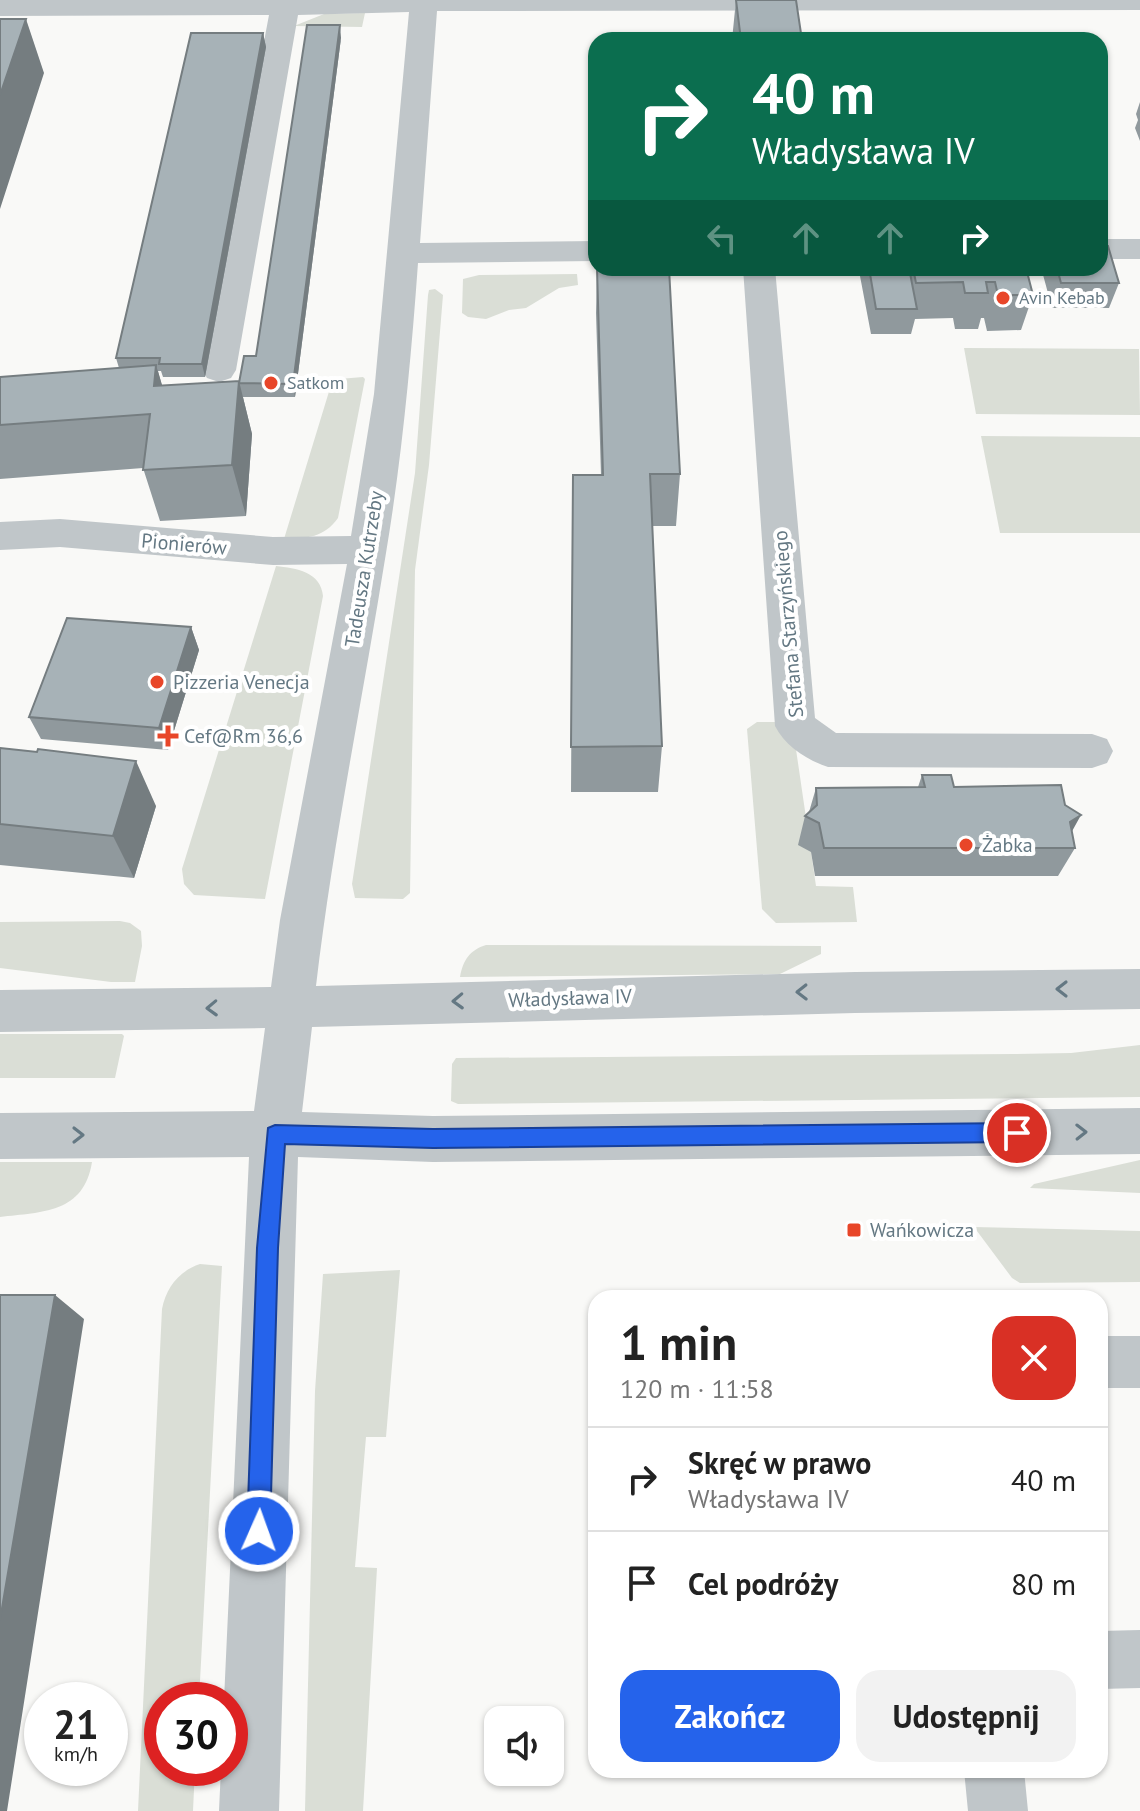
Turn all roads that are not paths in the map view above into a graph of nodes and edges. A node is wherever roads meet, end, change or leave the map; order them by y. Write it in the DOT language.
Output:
graph roads {
  1 [pos="424,1"];
  2 [pos="1140,2"];
  3 [pos="285,7"];
  4 [pos="0,8"];
  5 [pos="1108,249"];
  6 [pos="1140,249"];
  7 [pos="588,251"];
  8 [pos="404,253"];
  9 [pos="760,276"];
  10 [pos="219,370"];
  11 [pos="0,536"];
  12 [pos="368,550"];
  13 [pos="1092,751"];
  14 [pos="1140,989"];
  15 [pos="290,1006"];
  16 [pos="0,1011"];
  17 [pos="1140,1131"];
  18 [pos="275,1134"];
  19 [pos="0,1136"];
  20 [pos="1108,1362"];
  21 [pos="1140,1362"];
  22 [pos="1140,1659"];
  23 [pos="1108,1660"];
  24 [pos="995,1778"];
  25 [pos="249,1811"];
  26 [pos="998,1811"];
  1 -- 2 [label="street"];
  1 -- 3 [label="street"];
  1 -- 8 [label="street, Tadeusza Kutrzeby"];
  3 -- 4 [label="street"];
  3 -- 10 [label="street"];
  5 -- 6 [label="street"];
  7 -- 8 [label="street"];
  8 -- 12 [label="street, Tadeusza Kutrzeby"];
  9 -- 13 [label="street, Stefana Starzyńskiego"];
  11 -- 12 [label="street, Pionierów"];
  12 -- 15 [label="street, Tadeusza Kutrzeby"];
  14 -- 15 [label="street, Władysława IV, one-way"];
  15 -- 16 [label="street, Władysława IV, one-way"];
  15 -- 18 [label="street, Tadeusza Kutrzeby"];
  18 -- 17 [label="street, one-way"];
  19 -- 18 [label="street, one-way"];
  18 -- 25 [label="street, Tadeusza Kutrzeby"];
  20 -- 21 [label="street"];
  22 -- 23 [label="street"];
  24 -- 26 [label="street"];
}
